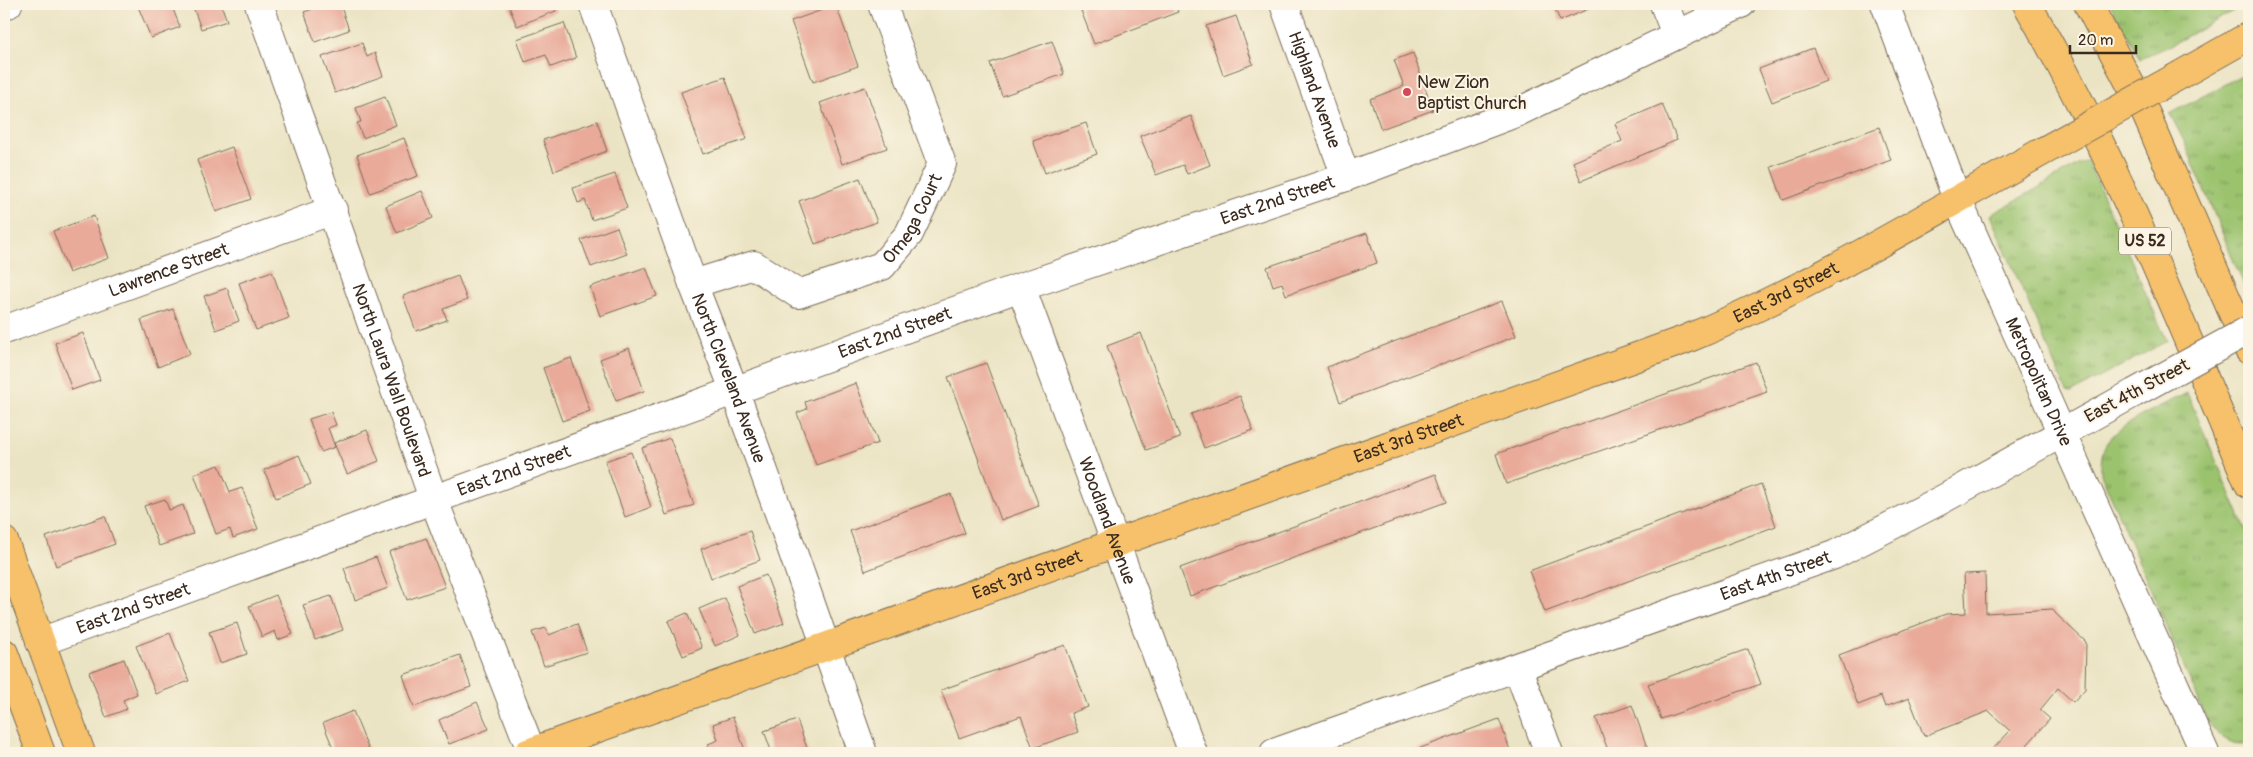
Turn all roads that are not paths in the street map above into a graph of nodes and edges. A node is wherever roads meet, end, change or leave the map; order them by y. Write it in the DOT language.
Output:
graph roads {
  1 [pos="8,4"];
  2 [pos="259,4"];
  3 [pos="593,4"];
  4 [pos="882,4"];
  5 [pos="1284,4"];
  6 [pos="1664,4"];
  7 [pos="1741,4"];
  8 [pos="1885,4"];
  9 [pos="2027,4"];
  10 [pos="2088,4"];
  11 [pos="4,5"];
  12 [pos="1676,34"];
  13 [pos="2249,36"];
  14 [pos="1346,177"];
  15 [pos="1957,199"];
  16 [pos="332,210"];
  17 [pos="692,284"];
  18 [pos="1021,287"];
  19 [pos="4,330"];
  20 [pos="2249,330"];
  21 [pos="2249,350"];
  22 [pos="736,392"];
  23 [pos="2061,432"];
  24 [pos="2249,484"];
  25 [pos="433,498"];
  26 [pos="4,541"];
  27 [pos="1115,543"];
  28 [pos="40,642"];
  29 [pos="825,646"];
  30 [pos="4,656"];
  31 [pos="1518,668"];
  32 [pos="40,753"];
  33 [pos="80,753"];
  34 [pos="531,753"];
  35 [pos="863,753"];
  36 [pos="1192,753"];
  37 [pos="1274,753"];
  38 [pos="1549,753"];
  39 [pos="2205,753"];
  1 -- 11 [label="street"];
  2 -- 16 [label="street, North Laura Wall Boulevard"];
  3 -- 17 [label="street, North Cleveland Avenue"];
  4 -- 17 [label="street, Omega Court"];
  5 -- 14 [label="street, Highland Avenue"];
  6 -- 12 [label="street"];
  7 -- 12 [label="street, East 2nd Street"];
  8 -- 15 [label="street, Metropolitan Drive"];
  9 -- 24 [label="main road, US 52"];
  10 -- 21 [label="main road, US 52"];
  12 -- 14 [label="street, East 2nd Street"];
  13 -- 15 [label="main road, East 3rd Street, bridge"];
  14 -- 18 [label="street, East 2nd Street"];
  15 -- 23 [label="street, Metropolitan Drive"];
  15 -- 27 [label="main road, East 3rd Street"];
  16 -- 19 [label="street, Lawrence Street"];
  16 -- 25 [label="street, North Laura Wall Boulevard"];
  17 -- 22 [label="street, North Cleveland Avenue"];
  18 -- 22 [label="street, East 2nd Street"];
  18 -- 27 [label="street, Woodland Avenue"];
  20 -- 23 [label="street, East 4th Street, bridge"];
  22 -- 25 [label="street, East 2nd Street"];
  22 -- 29 [label="street, North Cleveland Avenue"];
  23 -- 31 [label="street, East 4th Street"];
  23 -- 39 [label="street, Metropolitan Drive"];
  25 -- 28 [label="street, East 2nd Street"];
  25 -- 34 [label="street, North Laura Wall Boulevard"];
  26 -- 28 [label="main road"];
  27 -- 29 [label="main road, East 3rd Street"];
  27 -- 36 [label="street, Woodland Avenue"];
  28 -- 33 [label="main road"];
  29 -- 34 [label="main road, East 3rd Street"];
  29 -- 35 [label="street, North Cleveland Avenue"];
  30 -- 32 [label="main road"];
  31 -- 37 [label="street, East 4th Street"];
  31 -- 38 [label="street"];
}
